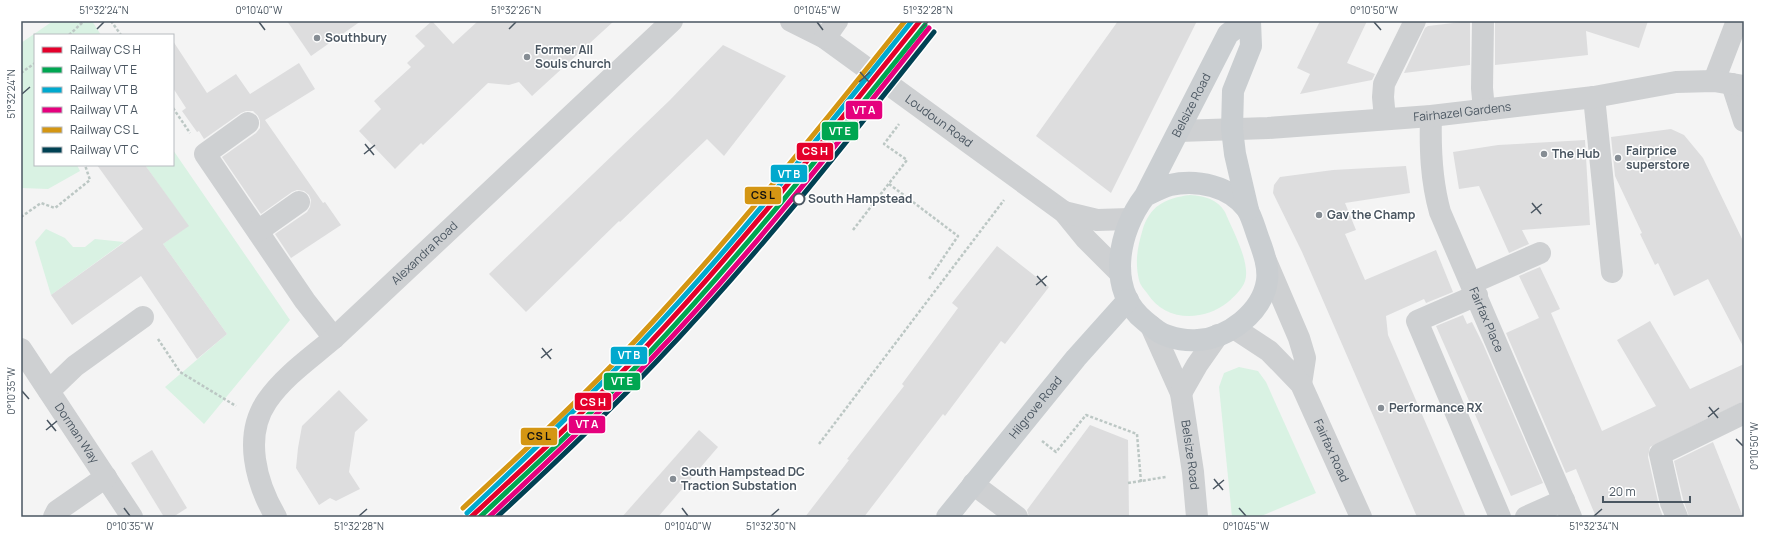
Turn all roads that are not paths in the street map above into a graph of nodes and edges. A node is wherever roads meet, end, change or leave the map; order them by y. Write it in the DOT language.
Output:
graph roads {
  1 [pos="672,21"];
  2 [pos="791,21"];
  3 [pos="1245,21"];
  4 [pos="1250,21"];
  5 [pos="1415,21"];
  6 [pos="1483,21"];
  7 [pos="1737,21"];
  8 [pos="834,36"];
  9 [pos="1730,84"];
  10 [pos="1594,97"];
  11 [pos="1484,110"];
  12 [pos="1431,116"];
  13 [pos="1385,119"];
  14 [pos="1744,121"];
  15 [pos="248,124"];
  16 [pos="1232,129"];
  17 [pos="1179,131"];
  18 [pos="1145,196"];
  19 [pos="299,202"];
  20 [pos="1248,210"];
  21 [pos="1064,212"];
  22 [pos="1130,219"];
  23 [pos="258,231"];
  24 [pos="1540,253"];
  25 [pos="1266,261"];
  26 [pos="1612,272"];
  27 [pos="1120,273"];
  28 [pos="1475,289"];
  29 [pos="1128,300"];
  30 [pos="143,317"];
  31 [pos="1151,326"];
  32 [pos="1226,331"];
  33 [pos="334,338"];
  34 [pos="21,349"];
  35 [pos="1302,384"];
  36 [pos="49,391"];
  37 [pos="1181,393"];
  38 [pos="1744,413"];
  39 [pos="106,477"];
  40 [pos="973,484"];
  41 [pos="1568,508"];
  42 [pos="54,517"];
  43 [pos="132,517"];
  44 [pos="276,517"];
  45 [pos="947,517"];
  46 [pos="1017,517"];
  47 [pos="1197,517"];
  48 [pos="1361,517"];
  49 [pos="1500,517"];
  50 [pos="1526,517"];
  51 [pos="1677,517"];
  1 -- 33 [label="street, Alexandra Road"];
  2 -- 8 [label="street, Loudoun Road"];
  3 -- 17 [label="main road, Belsize Road"];
  4 -- 16 [label="main road"];
  5 -- 13 [label="street"];
  6 -- 11 [label="street"];
  7 -- 9 [label="street"];
  8 -- 21 [label="street, Loudoun Road"];
  9 -- 10 [label="street, Fairhazel Gardens"];
  9 -- 14 [label="street"];
  10 -- 11 [label="street, Fairhazel Gardens"];
  10 -- 26 [label="street"];
  11 -- 12 [label="street, Fairhazel Gardens"];
  12 -- 13 [label="street, Fairhazel Gardens"];
  12 -- 28 [label="street, Fairfax Place"];
  13 -- 16 [label="street, Fairhazel Gardens"];
  15 -- 23 [label="street"];
  16 -- 17 [label="street, Fairhazel Gardens"];
  16 -- 20 [label="main road"];
  17 -- 18 [label="main road, Belsize Road"];
  18 -- 20 [label="main road"];
  18 -- 22 [label="main road, Belsize Road"];
  19 -- 23 [label="street"];
  20 -- 25 [label="main road"];
  21 -- 22 [label="street, Loudoun Road"];
  21 -- 27 [label="street, Loudoun Road"];
  22 -- 27 [label="main road, Belsize Road"];
  23 -- 33 [label="street"];
  24 -- 28 [label="street"];
  25 -- 32 [label="main road"];
  25 -- 35 [label="street"];
  27 -- 29 [label="main road, Belsize Road"];
  28 -- 41 [label="street, Fairfax Place"];
  28 -- 49 [label="street"];
  29 -- 31 [label="main road, Belsize Road"];
  29 -- 40 [label="main road, Hilgrove Road"];
  30 -- 36 [label="street"];
  31 -- 32 [label="main road, Belsize Road"];
  31 -- 37 [label="street, Belsize Road"];
  32 -- 35 [label="street, Fairfax Road"];
  32 -- 37 [label="street"];
  33 -- 44 [label="street, Alexandra Road"];
  34 -- 36 [label="street, Dorman Way"];
  35 -- 48 [label="street, Fairfax Road"];
  36 -- 39 [label="street, Dorman Way"];
  37 -- 47 [label="street, Belsize Road"];
  38 -- 51 [label="street"];
  39 -- 42 [label="street"];
  39 -- 43 [label="street, Dorman Way"];
  40 -- 45 [label="main road, Hilgrove Road"];
  40 -- 46 [label="street"];
  41 -- 50 [label="street"];
}
